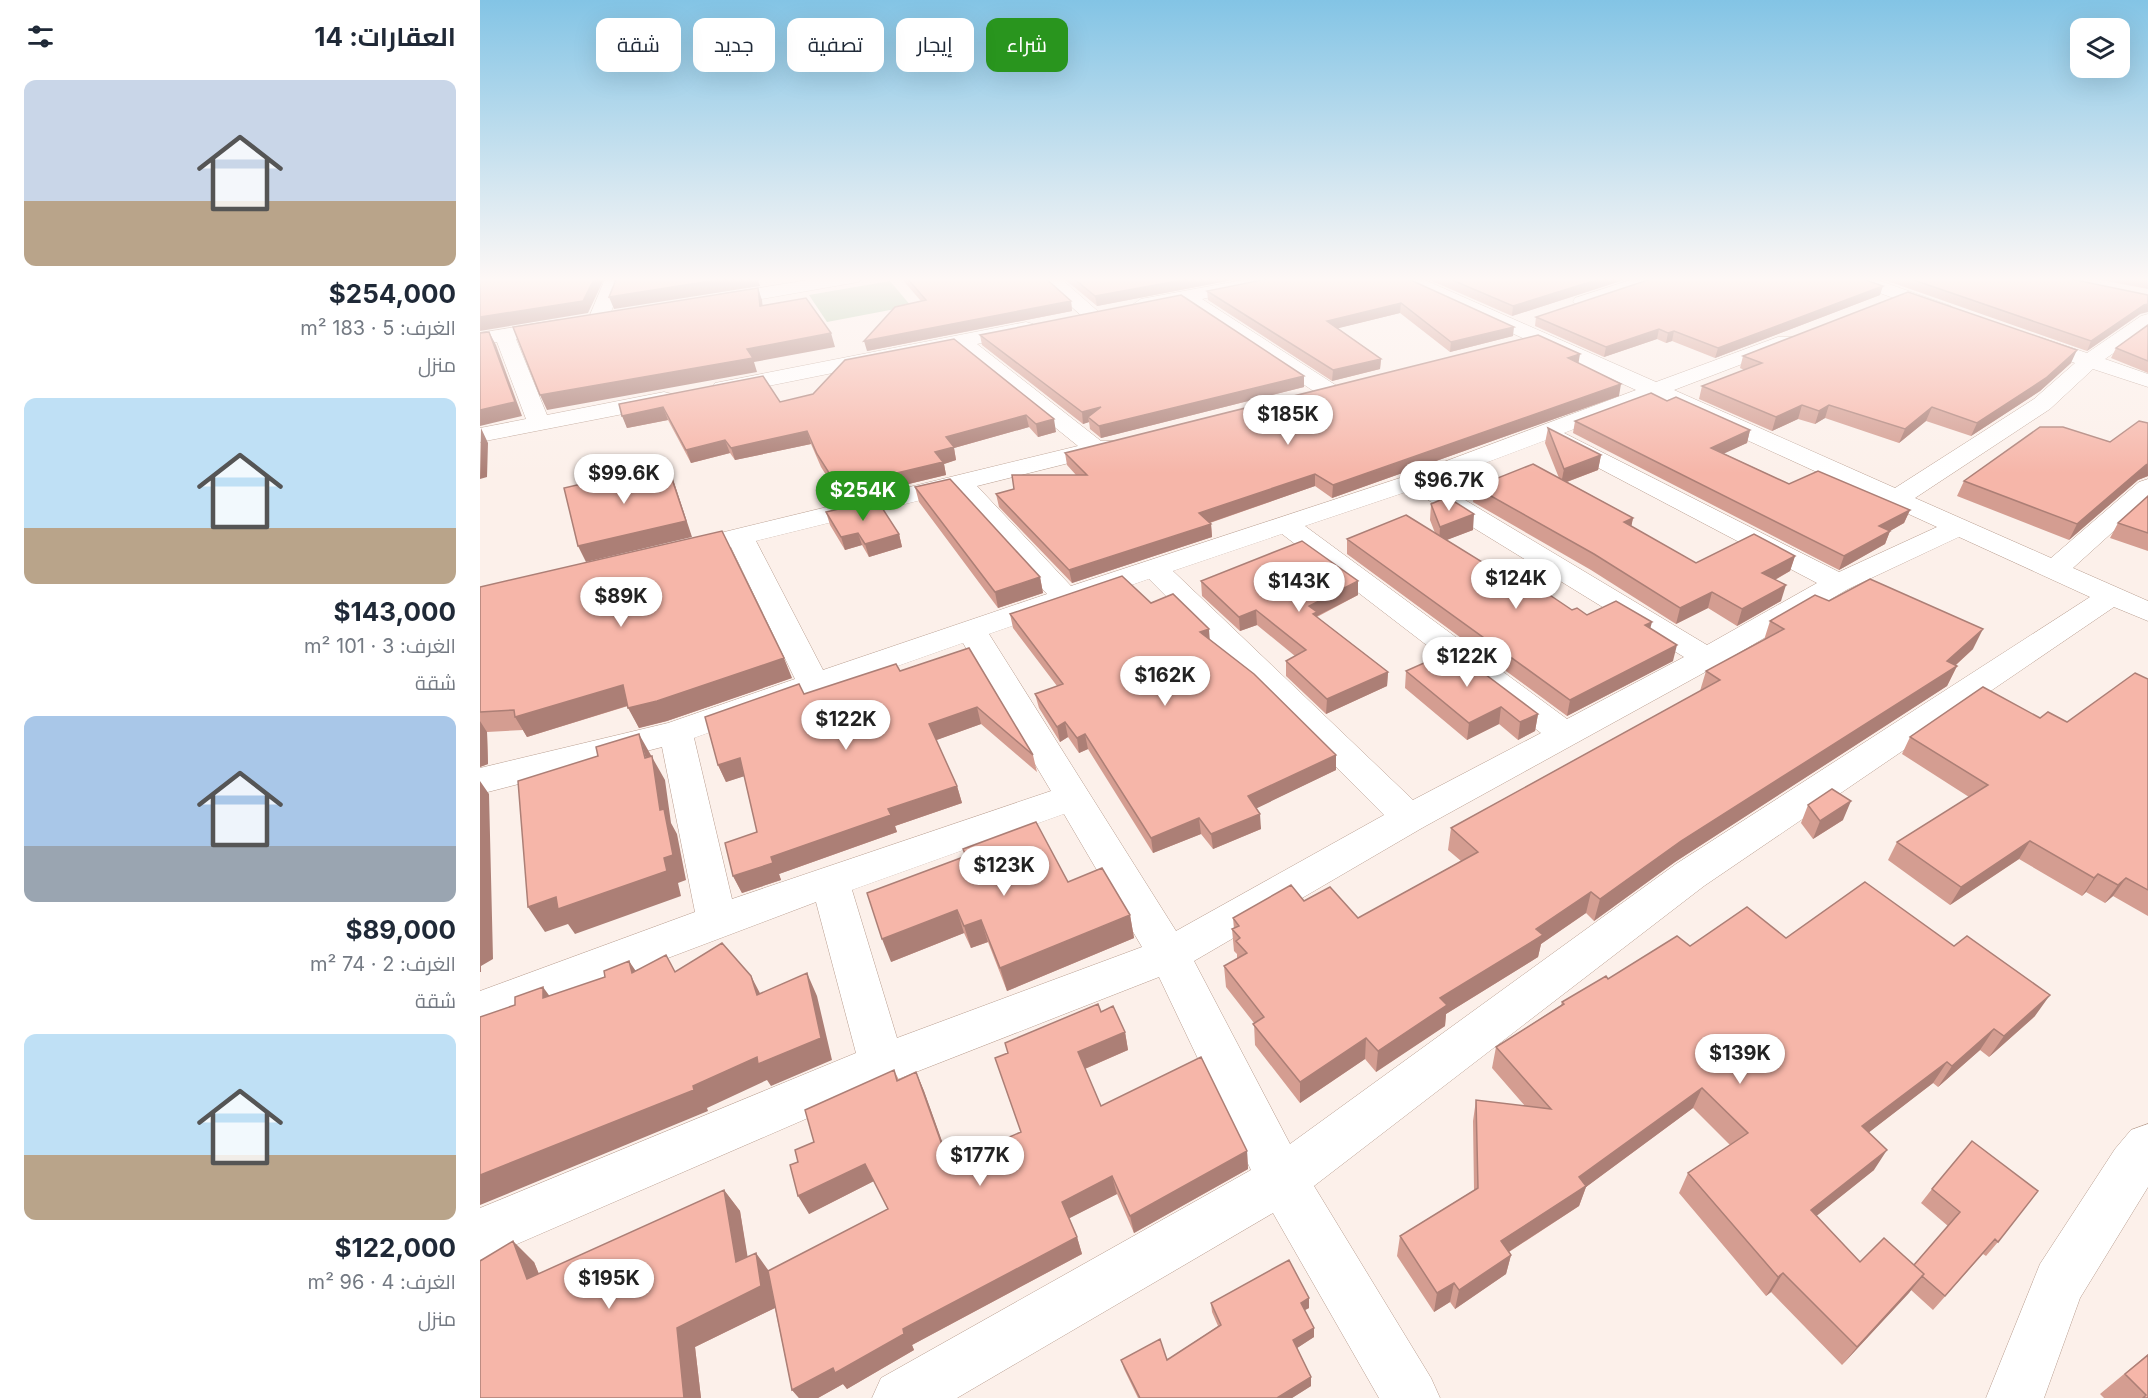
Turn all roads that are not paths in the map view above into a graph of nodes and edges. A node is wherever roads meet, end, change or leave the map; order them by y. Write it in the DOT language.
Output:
graph roads {
  1 [pos="507,342"];
  2 [pos="961,342"];
  3 [pos="962,342"];
  4 [pos="1263,342"];
  5 [pos="1546,342"];
  6 [pos="1782,342"];
  7 [pos="2035,342"];
  8 [pos="2116,342"];
  9 [pos="2089,361"];
  10 [pos="2148,381"];
  11 [pos="1658,391"];
  12 [pos="704,392"];
  13 [pos="680,396"];
  14 [pos="1296,399"];
  15 [pos="539,423"];
  16 [pos="1548,432"];
  17 [pos="480,435"];
  18 [pos="1129,441"];
  19 [pos="1096,449"];
  20 [pos="1415,481"];
  21 [pos="959,482"];
  22 [pos="2148,487"];
  23 [pos="1896,499"];
  24 [pos="1285,524"];
  25 [pos="1959,527"];
  26 [pos="740,537"];
  27 [pos="661,556"];
  28 [pos="1154,568"];
  29 [pos="2054,570"];
  30 [pos="1838,583"];
  31 [pos="1066,597"];
  32 [pos="2129,604"];
  33 [pos="970,630"];
  34 [pos="1707,658"];
  35 [pos="814,684"];
  36 [pos="676,732"];
  37 [pos="1565,734"];
  38 [pos="480,781"];
  39 [pos="1071,798"];
  40 [pos="1409,818"];
  41 [pos="830,881"];
  42 [pos="717,921"];
  43 [pos="1169,955"];
  44 [pos="480,1010"];
  45 [pos="882,1064"];
  46 [pos="2143,1164"];
  47 [pos="1282,1180"];
  48 [pos="480,1234"];
  49 [pos="901,1398"];
  50 [pos="1411,1398"];
  51 [pos="2014,1398"];
  1 -- 15 [label="street"];
  2 -- 12 [label="street"];
  3 -- 19 [label="street"];
  4 -- 14 [label="street"];
  5 -- 11 [label="street"];
  6 -- 11 [label="street"];
  7 -- 9 [label="street"];
  8 -- 9 [label="street"];
  9 -- 10 [label="street"];
  9 -- 23 [label="street"];
  11 -- 16 [label="street"];
  11 -- 23 [label="street"];
  13 -- 15 [label="street"];
  15 -- 17 [label="street"];
  16 -- 20 [label="street"];
  16 -- 30 [label="street"];
  18 -- 19 [label="street"];
  19 -- 21 [label="street"];
  20 -- 24 [label="street"];
  20 -- 34 [label="street"];
  21 -- 26 [label="street"];
  21 -- 31 [label="street"];
  22 -- 29 [label="street"];
  23 -- 25 [label="street"];
  24 -- 28 [label="street"];
  24 -- 37 [label="street"];
  25 -- 29 [label="street"];
  25 -- 30 [label="street"];
  26 -- 27 [label="street"];
  26 -- 35 [label="street"];
  28 -- 31 [label="street"];
  28 -- 40 [label="street"];
  29 -- 32 [label="street"];
  30 -- 34 [label="street"];
  31 -- 33 [label="street"];
  32 -- 47 [label="street"];
  33 -- 35 [label="street"];
  33 -- 39 [label="street"];
  34 -- 37 [label="street"];
  35 -- 36 [label="street"];
  36 -- 38 [label="street"];
  36 -- 42 [label="street"];
  37 -- 40 [label="street"];
  39 -- 41 [label="street"];
  39 -- 43 [label="street"];
  40 -- 43 [label="street"];
  41 -- 42 [label="street"];
  41 -- 45 [label="street"];
  42 -- 44 [label="street"];
  43 -- 45 [label="street"];
  43 -- 47 [label="street"];
  45 -- 48 [label="street"];
  46 -- 51 [label="street"];
  47 -- 49 [label="street"];
  47 -- 50 [label="street"];
}
